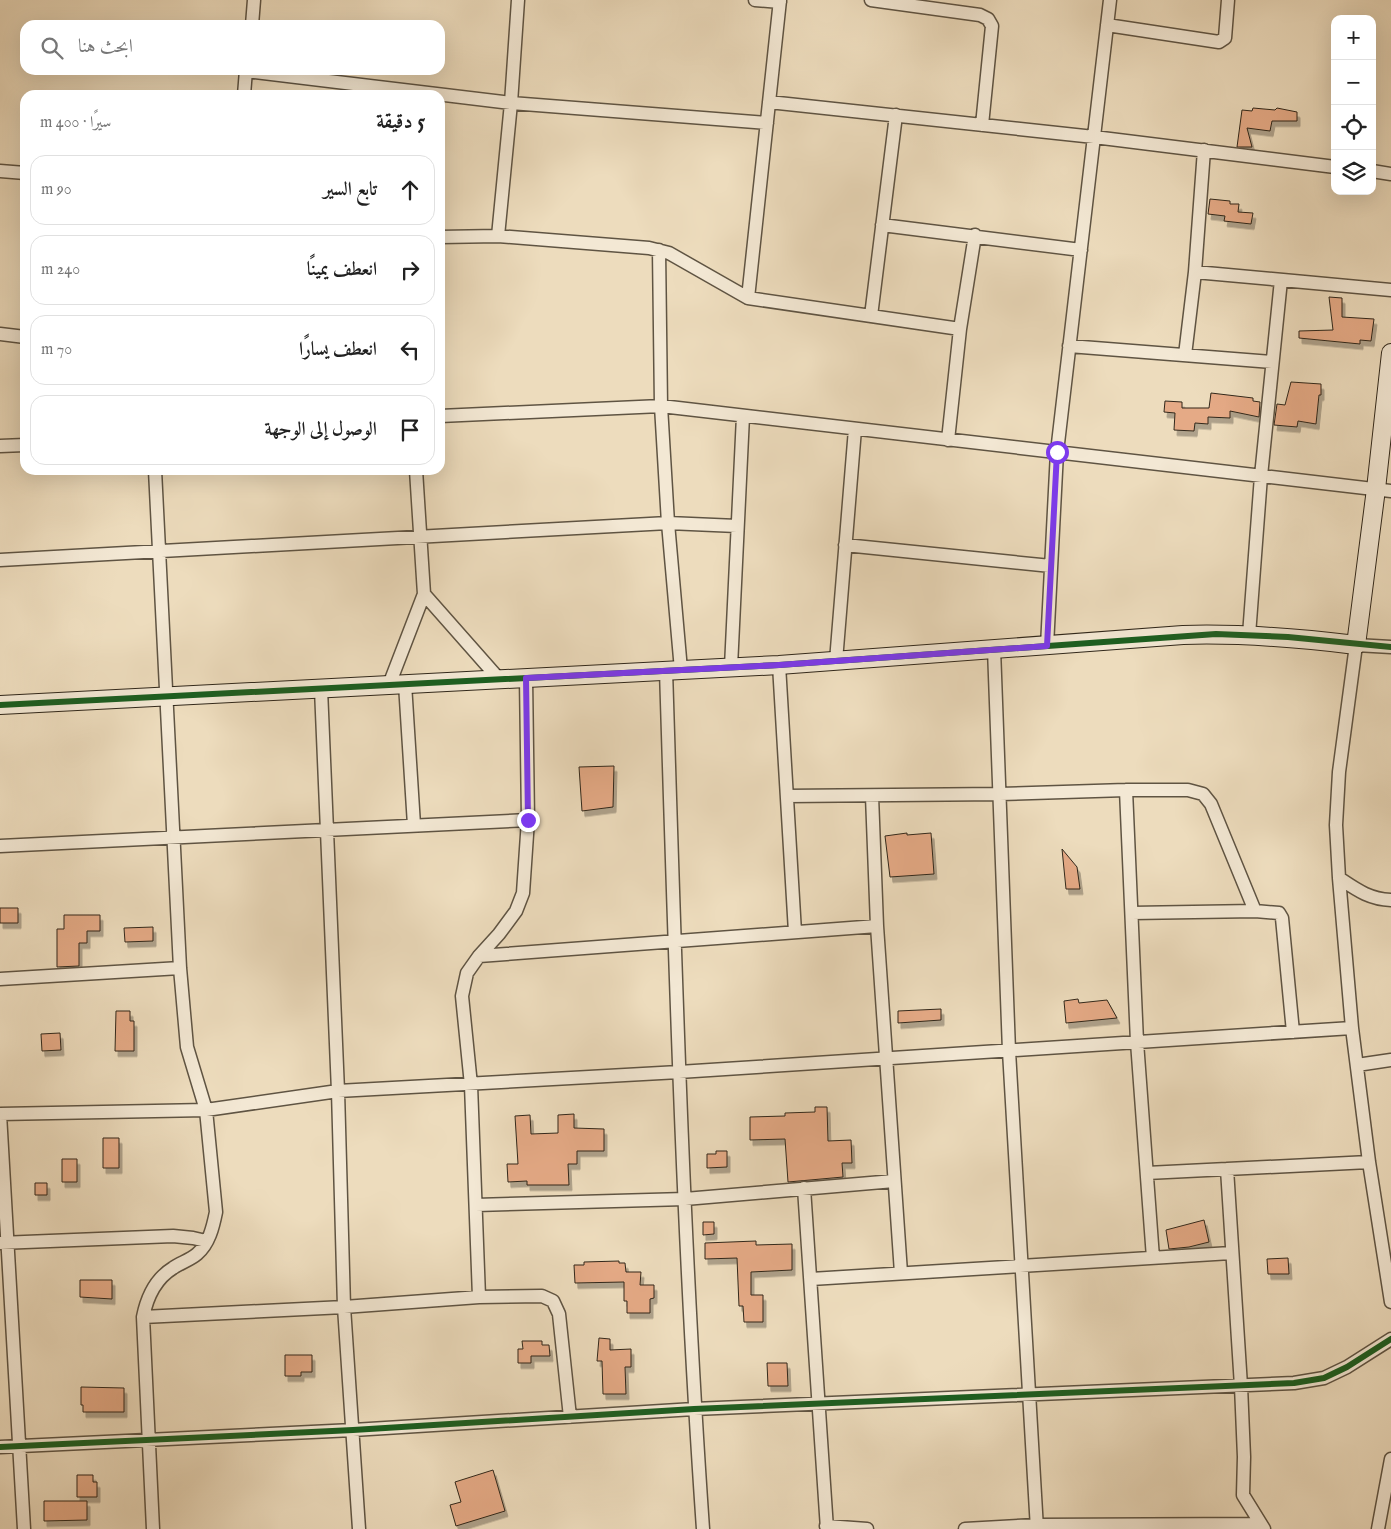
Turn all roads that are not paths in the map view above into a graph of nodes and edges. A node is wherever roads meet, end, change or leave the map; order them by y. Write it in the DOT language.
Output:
graph roads {
  1 [pos="254,0"];
  2 [pos="518,0"];
  3 [pos="755,0"];
  4 [pos="871,0"];
  5 [pos="1110,0"];
  6 [pos="1228,0"];
  7 [pos="780,1"];
  8 [pos="902,2"];
  9 [pos="252,20"];
  10 [pos="1107,25"];
  11 [pos="246,75"];
  12 [pos="286,75"];
  13 [pos="244,90"];
  14 [pos="407,90"];
  15 [pos="445,95"];
  16 [pos="769,102"];
  17 [pos="511,103"];
  18 [pos="896,115"];
  19 [pos="767,123"];
  20 [pos="982,125"];
  21 [pos="1094,137"];
  22 [pos="1204,150"];
  23 [pos="1331,166"];
  24 [pos="0,171"];
  25 [pos="1376,172"];
  26 [pos="20,173"];
  27 [pos="1391,174"];
  28 [pos="882,225"];
  29 [pos="975,235"];
  30 [pos="498,236"];
  31 [pos="445,237"];
  32 [pos="659,250"];
  33 [pos="1081,250"];
  34 [pos="1195,272"];
  35 [pos="1281,280"];
  36 [pos="1391,290"];
  37 [pos="748,298"];
  38 [pos="871,316"];
  39 [pos="960,329"];
  40 [pos="0,334"];
  41 [pos="20,336"];
  42 [pos="1069,346"];
  43 [pos="1391,353"];
  44 [pos="1185,355"];
  45 [pos="1272,362"];
  46 [pos="1390,375"];
  47 [pos="661,406"];
  48 [pos="445,416"];
  49 [pos="743,416"];
  50 [pos="855,429"];
  51 [pos="948,440"];
  52 [pos="20,445"];
  53 [pos="0,446"];
  54 [pos="1057,452"];
  55 [pos="156,475"];
  56 [pos="416,475"];
  57 [pos="1261,476"];
  58 [pos="1384,490"];
  59 [pos="668,523"];
  60 [pos="737,526"];
  61 [pos="420,537"];
  62 [pos="845,545"];
  63 [pos="159,552"];
  64 [pos="0,560"];
  65 [pos="1051,566"];
  66 [pos="424,594"];
  67 [pos="1249,635"];
  68 [pos="1356,644"];
  69 [pos="1047,646"];
  70 [pos="1391,647"];
  71 [pos="994,649"];
  72 [pos="836,661"];
  73 [pos="779,665"];
  74 [pos="731,667"];
  75 [pos="673,670"];
  76 [pos="526,678"];
  77 [pos="499,679"];
  78 [pos="397,684"];
  79 [pos="321,689"];
  80 [pos="167,697"];
  81 [pos="0,705"];
  82 [pos="1126,790"];
  83 [pos="1000,794"];
  84 [pos="787,796"];
  85 [pos="872,796"];
  86 [pos="528,820"];
  87 [pos="414,826"];
  88 [pos="326,830"];
  89 [pos="174,838"];
  90 [pos="0,846"];
  91 [pos="1339,878"];
  92 [pos="1391,900"];
  93 [pos="1255,911"];
  94 [pos="1132,913"];
  95 [pos="877,926"];
  96 [pos="795,932"];
  97 [pos="675,941"];
  98 [pos="479,956"];
  99 [pos="180,968"];
  100 [pos="0,979"];
  101 [pos="1352,1028"];
  102 [pos="1293,1032"];
  103 [pos="1137,1042"];
  104 [pos="1009,1051"];
  105 [pos="887,1059"];
  106 [pos="1391,1060"];
  107 [pos="1357,1065"];
  108 [pos="679,1072"];
  109 [pos="471,1085"];
  110 [pos="338,1091"];
  111 [pos="206,1110"];
  112 [pos="0,1114"];
  113 [pos="1369,1162"];
  114 [pos="1227,1169"];
  115 [pos="1147,1173"];
  116 [pos="894,1181"];
  117 [pos="804,1188"];
  118 [pos="685,1199"];
  119 [pos="476,1205"];
  120 [pos="206,1241"];
  121 [pos="3,1243"];
  122 [pos="1231,1253"];
  123 [pos="1153,1258"];
  124 [pos="1021,1266"];
  125 [pos="901,1273"];
  126 [pos="1389,1278"];
  127 [pos="811,1279"];
  128 [pos="479,1297"];
  129 [pos="1391,1302"];
  130 [pos="344,1307"];
  131 [pos="143,1317"];
  132 [pos="1391,1339"];
  133 [pos="1241,1386"];
  134 [pos="1028,1395"];
  135 [pos="820,1404"];
  136 [pos="694,1409"];
  137 [pos="570,1417"];
  138 [pos="353,1430"];
  139 [pos="150,1439"];
  140 [pos="19,1446"];
  141 [pos="0,1447"];
  142 [pos="1391,1460"];
  143 [pos="827,1527"];
  144 [pos="1036,1527"];
  145 [pos="1173,1527"];
  146 [pos="1263,1527"];
  147 [pos="24,1529"];
  148 [pos="153,1529"];
  149 [pos="359,1529"];
  150 [pos="703,1529"];
  151 [pos="867,1529"];
  152 [pos="965,1529"];
  153 [pos="1378,1529"];
  1 -- 9 [label="street"];
  2 -- 17 [label="street"];
  3 -- 7 [label="street"];
  4 -- 8 [label="street"];
  5 -- 10 [label="street"];
  6 -- 10 [label="street"];
  7 -- 16 [label="street"];
  8 -- 20 [label="street"];
  10 -- 21 [label="street"];
  11 -- 13 [label="street"];
  12 -- 14 [label="street"];
  15 -- 17 [label="street"];
  16 -- 18 [label="street"];
  16 -- 19 [label="street"];
  17 -- 19 [label="street"];
  17 -- 30 [label="street"];
  18 -- 20 [label="street"];
  18 -- 28 [label="street"];
  19 -- 37 [label="street"];
  20 -- 21 [label="street"];
  21 -- 22 [label="street"];
  21 -- 33 [label="street"];
  22 -- 23 [label="street"];
  22 -- 34 [label="street"];
  24 -- 26 [label="street"];
  25 -- 27 [label="street"];
  28 -- 29 [label="street"];
  28 -- 38 [label="street"];
  29 -- 33 [label="street"];
  29 -- 39 [label="street"];
  30 -- 31 [label="street"];
  30 -- 32 [label="street"];
  32 -- 37 [label="street"];
  32 -- 47 [label="street"];
  33 -- 42 [label="street"];
  34 -- 35 [label="street"];
  34 -- 44 [label="street"];
  35 -- 36 [label="street"];
  35 -- 45 [label="street"];
  37 -- 38 [label="street"];
  38 -- 39 [label="street"];
  39 -- 51 [label="street"];
  40 -- 41 [label="street"];
  42 -- 44 [label="street"];
  42 -- 54 [label="street"];
  43 -- 46 [label="street"];
  44 -- 45 [label="street"];
  45 -- 57 [label="street"];
  46 -- 58 [label="street"];
  47 -- 48 [label="street"];
  47 -- 49 [label="street"];
  47 -- 59 [label="street"];
  49 -- 50 [label="street"];
  49 -- 60 [label="street"];
  50 -- 51 [label="street"];
  50 -- 62 [label="street"];
  51 -- 54 [label="street"];
  52 -- 53 [label="street"];
  54 -- 57 [label="street"];
  54 -- 65 [label="street"];
  55 -- 63 [label="street"];
  56 -- 61 [label="street"];
  57 -- 58 [label="street"];
  57 -- 67 [label="street"];
  58 -- 68 [label="street"];
  59 -- 60 [label="street"];
  59 -- 61 [label="street"];
  59 -- 75 [label="street"];
  60 -- 74 [label="street"];
  61 -- 63 [label="street"];
  61 -- 66 [label="street"];
  62 -- 65 [label="street"];
  62 -- 72 [label="street"];
  63 -- 64 [label="street"];
  63 -- 80 [label="street"];
  65 -- 69 [label="street"];
  66 -- 77 [label="street"];
  66 -- 78 [label="street"];
  67 -- 68 [label="street"];
  67 -- 69 [label="street"];
  68 -- 70 [label="street"];
  68 -- 91 [label="street"];
  69 -- 71 [label="street"];
  71 -- 72 [label="street"];
  71 -- 83 [label="street"];
  72 -- 73 [label="street"];
  73 -- 74 [label="street"];
  73 -- 84 [label="street"];
  74 -- 75 [label="street"];
  75 -- 76 [label="street"];
  75 -- 97 [label="street"];
  76 -- 77 [label="street"];
  76 -- 86 [label="street"];
  77 -- 78 [label="street"];
  78 -- 79 [label="street"];
  78 -- 87 [label="street"];
  79 -- 80 [label="street"];
  79 -- 88 [label="street"];
  80 -- 81 [label="street"];
  80 -- 89 [label="street"];
  82 -- 83 [label="street"];
  82 -- 93 [label="street"];
  82 -- 94 [label="street"];
  83 -- 85 [label="street"];
  83 -- 104 [label="street"];
  84 -- 85 [label="street"];
  84 -- 96 [label="street"];
  85 -- 95 [label="street"];
  86 -- 87 [label="street"];
  86 -- 98 [label="street"];
  87 -- 88 [label="street"];
  88 -- 89 [label="street"];
  88 -- 110 [label="street"];
  89 -- 90 [label="street"];
  89 -- 99 [label="street"];
  91 -- 92 [label="street"];
  91 -- 101 [label="street"];
  93 -- 94 [label="street"];
  93 -- 102 [label="street"];
  94 -- 103 [label="street"];
  95 -- 96 [label="street"];
  95 -- 105 [label="street"];
  96 -- 97 [label="street"];
  97 -- 98 [label="street"];
  97 -- 108 [label="street"];
  98 -- 109 [label="street"];
  99 -- 100 [label="street"];
  99 -- 111 [label="street"];
  101 -- 102 [label="street"];
  101 -- 107 [label="street"];
  102 -- 103 [label="street"];
  103 -- 104 [label="street"];
  103 -- 115 [label="street"];
  104 -- 105 [label="street"];
  104 -- 124 [label="street"];
  105 -- 108 [label="street"];
  105 -- 116 [label="street"];
  106 -- 107 [label="street"];
  107 -- 113 [label="street"];
  108 -- 109 [label="street"];
  108 -- 118 [label="street"];
  109 -- 110 [label="street"];
  109 -- 119 [label="street"];
  110 -- 111 [label="street"];
  110 -- 130 [label="street"];
  111 -- 112 [label="street"];
  111 -- 120 [label="street"];
  112 -- 121 [label="street"];
  113 -- 114 [label="street"];
  113 -- 126 [label="street"];
  114 -- 115 [label="street"];
  114 -- 122 [label="street"];
  115 -- 123 [label="street"];
  116 -- 117 [label="street"];
  116 -- 125 [label="street"];
  117 -- 118 [label="street"];
  117 -- 127 [label="street"];
  118 -- 119 [label="street"];
  118 -- 136 [label="street"];
  119 -- 128 [label="street"];
  120 -- 121 [label="street"];
  120 -- 131 [label="street"];
  121 -- 140 [label="street"];
  122 -- 123 [label="street"];
  122 -- 133 [label="street"];
  123 -- 124 [label="street"];
  124 -- 125 [label="street"];
  124 -- 134 [label="street"];
  125 -- 127 [label="street"];
  126 -- 129 [label="street"];
  127 -- 135 [label="street"];
  128 -- 130 [label="street"];
  128 -- 137 [label="street"];
  130 -- 131 [label="street"];
  130 -- 138 [label="street"];
  131 -- 139 [label="street"];
  132 -- 133 [label="street"];
  133 -- 134 [label="street"];
  133 -- 146 [label="street"];
  134 -- 135 [label="street"];
  134 -- 144 [label="street"];
  135 -- 136 [label="street"];
  135 -- 143 [label="street"];
  136 -- 137 [label="street"];
  136 -- 150 [label="street"];
  137 -- 138 [label="street"];
  138 -- 139 [label="street"];
  138 -- 149 [label="street"];
  139 -- 140 [label="street"];
  139 -- 148 [label="street"];
  140 -- 141 [label="street"];
  140 -- 147 [label="street"];
  142 -- 153 [label="street"];
  143 -- 151 [label="street"];
  144 -- 145 [label="street"];
  144 -- 152 [label="street"];
  145 -- 146 [label="street"];
}
